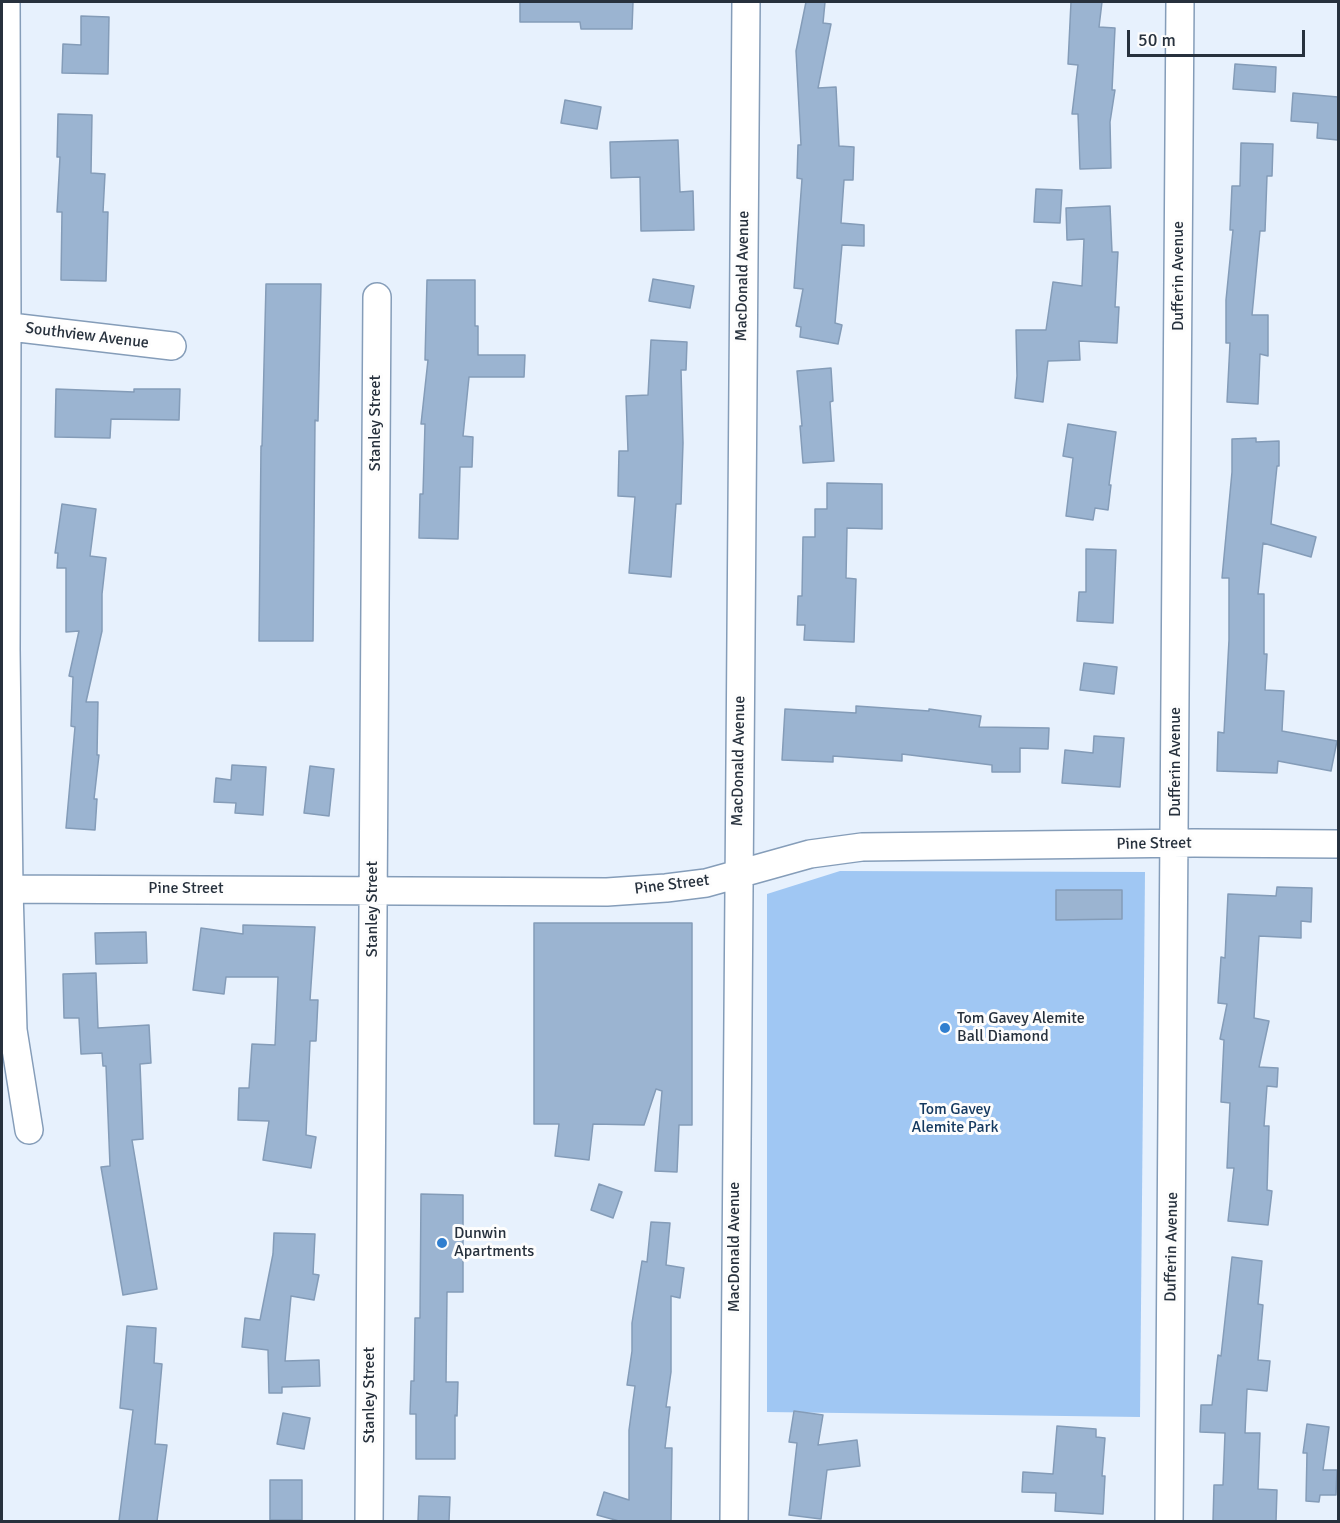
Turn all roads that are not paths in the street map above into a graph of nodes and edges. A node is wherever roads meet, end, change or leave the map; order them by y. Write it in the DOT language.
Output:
graph roads {
  1 [pos="6,2"];
  2 [pos="746,2"];
  3 [pos="1180,2"];
  4 [pos="377,297"];
  5 [pos="4,326"];
  6 [pos="172,346"];
  7 [pos="4,649"];
  8 [pos="1176,843"];
  9 [pos="1338,844"];
  10 [pos="737,874"];
  11 [pos="5,889"];
  12 [pos="373,890"];
  13 [pos="29,1130"];
  14 [pos="369,1521"];
  15 [pos="734,1521"];
  16 [pos="1169,1521"];
  1 -- 5 [label="street"];
  2 -- 10 [label="street, MacDonald Avenue"];
  3 -- 8 [label="street, Dufferin Avenue"];
  4 -- 12 [label="street, Stanley Street"];
  5 -- 6 [label="street, Southview Avenue"];
  5 -- 7 [label="street"];
  7 -- 11 [label="street"];
  8 -- 9 [label="street, Pine Street"];
  8 -- 10 [label="street, Pine Street"];
  8 -- 16 [label="street, Dufferin Avenue"];
  10 -- 12 [label="street, Pine Street"];
  10 -- 15 [label="street, MacDonald Avenue"];
  11 -- 12 [label="street, Pine Street"];
  11 -- 13 [label="street"];
  12 -- 14 [label="street, Stanley Street"];
}
